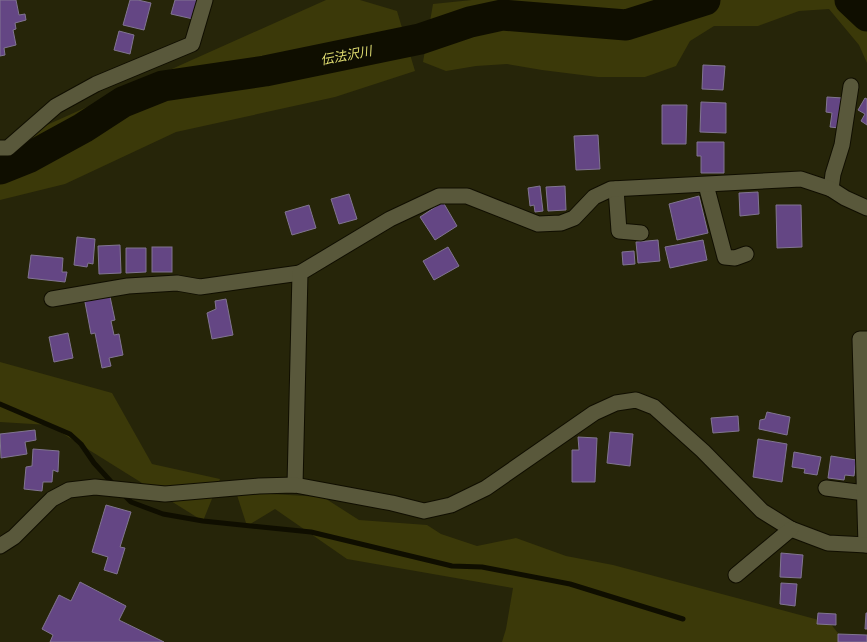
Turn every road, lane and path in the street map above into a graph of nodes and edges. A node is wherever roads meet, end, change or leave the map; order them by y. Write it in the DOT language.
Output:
graph roads {
  1 [pos="205,0"];
  2 [pos="851,86"];
  3 [pos="0,148"];
  4 [pos="706,185"];
  5 [pos="616,189"];
  6 [pos="831,189"];
  7 [pos="867,208"];
  8 [pos="641,233"];
  9 [pos="746,254"];
  10 [pos="300,273"];
  11 [pos="52,299"];
  12 [pos="867,339"];
  13 [pos="295,485"];
  14 [pos="826,488"];
  15 [pos="865,493"];
  16 [pos="791,529"];
  17 [pos="867,545"];
  18 [pos="0,546"];
  19 [pos="736,575"];
  1 -- 3 [label="street"];
  2 -- 6 [label="street"];
  4 -- 5 [label="street"];
  4 -- 6 [label="street"];
  4 -- 9 [label="street"];
  5 -- 8 [label="street"];
  5 -- 10 [label="street"];
  6 -- 7 [label="street"];
  10 -- 11 [label="street"];
  10 -- 13 [label="street"];
  12 -- 15 [label="street"];
  13 -- 16 [label="street"];
  13 -- 18 [label="street"];
  14 -- 15 [label="street"];
  15 -- 17 [label="street"];
  16 -- 17 [label="street"];
  16 -- 19 [label="street"];
}
